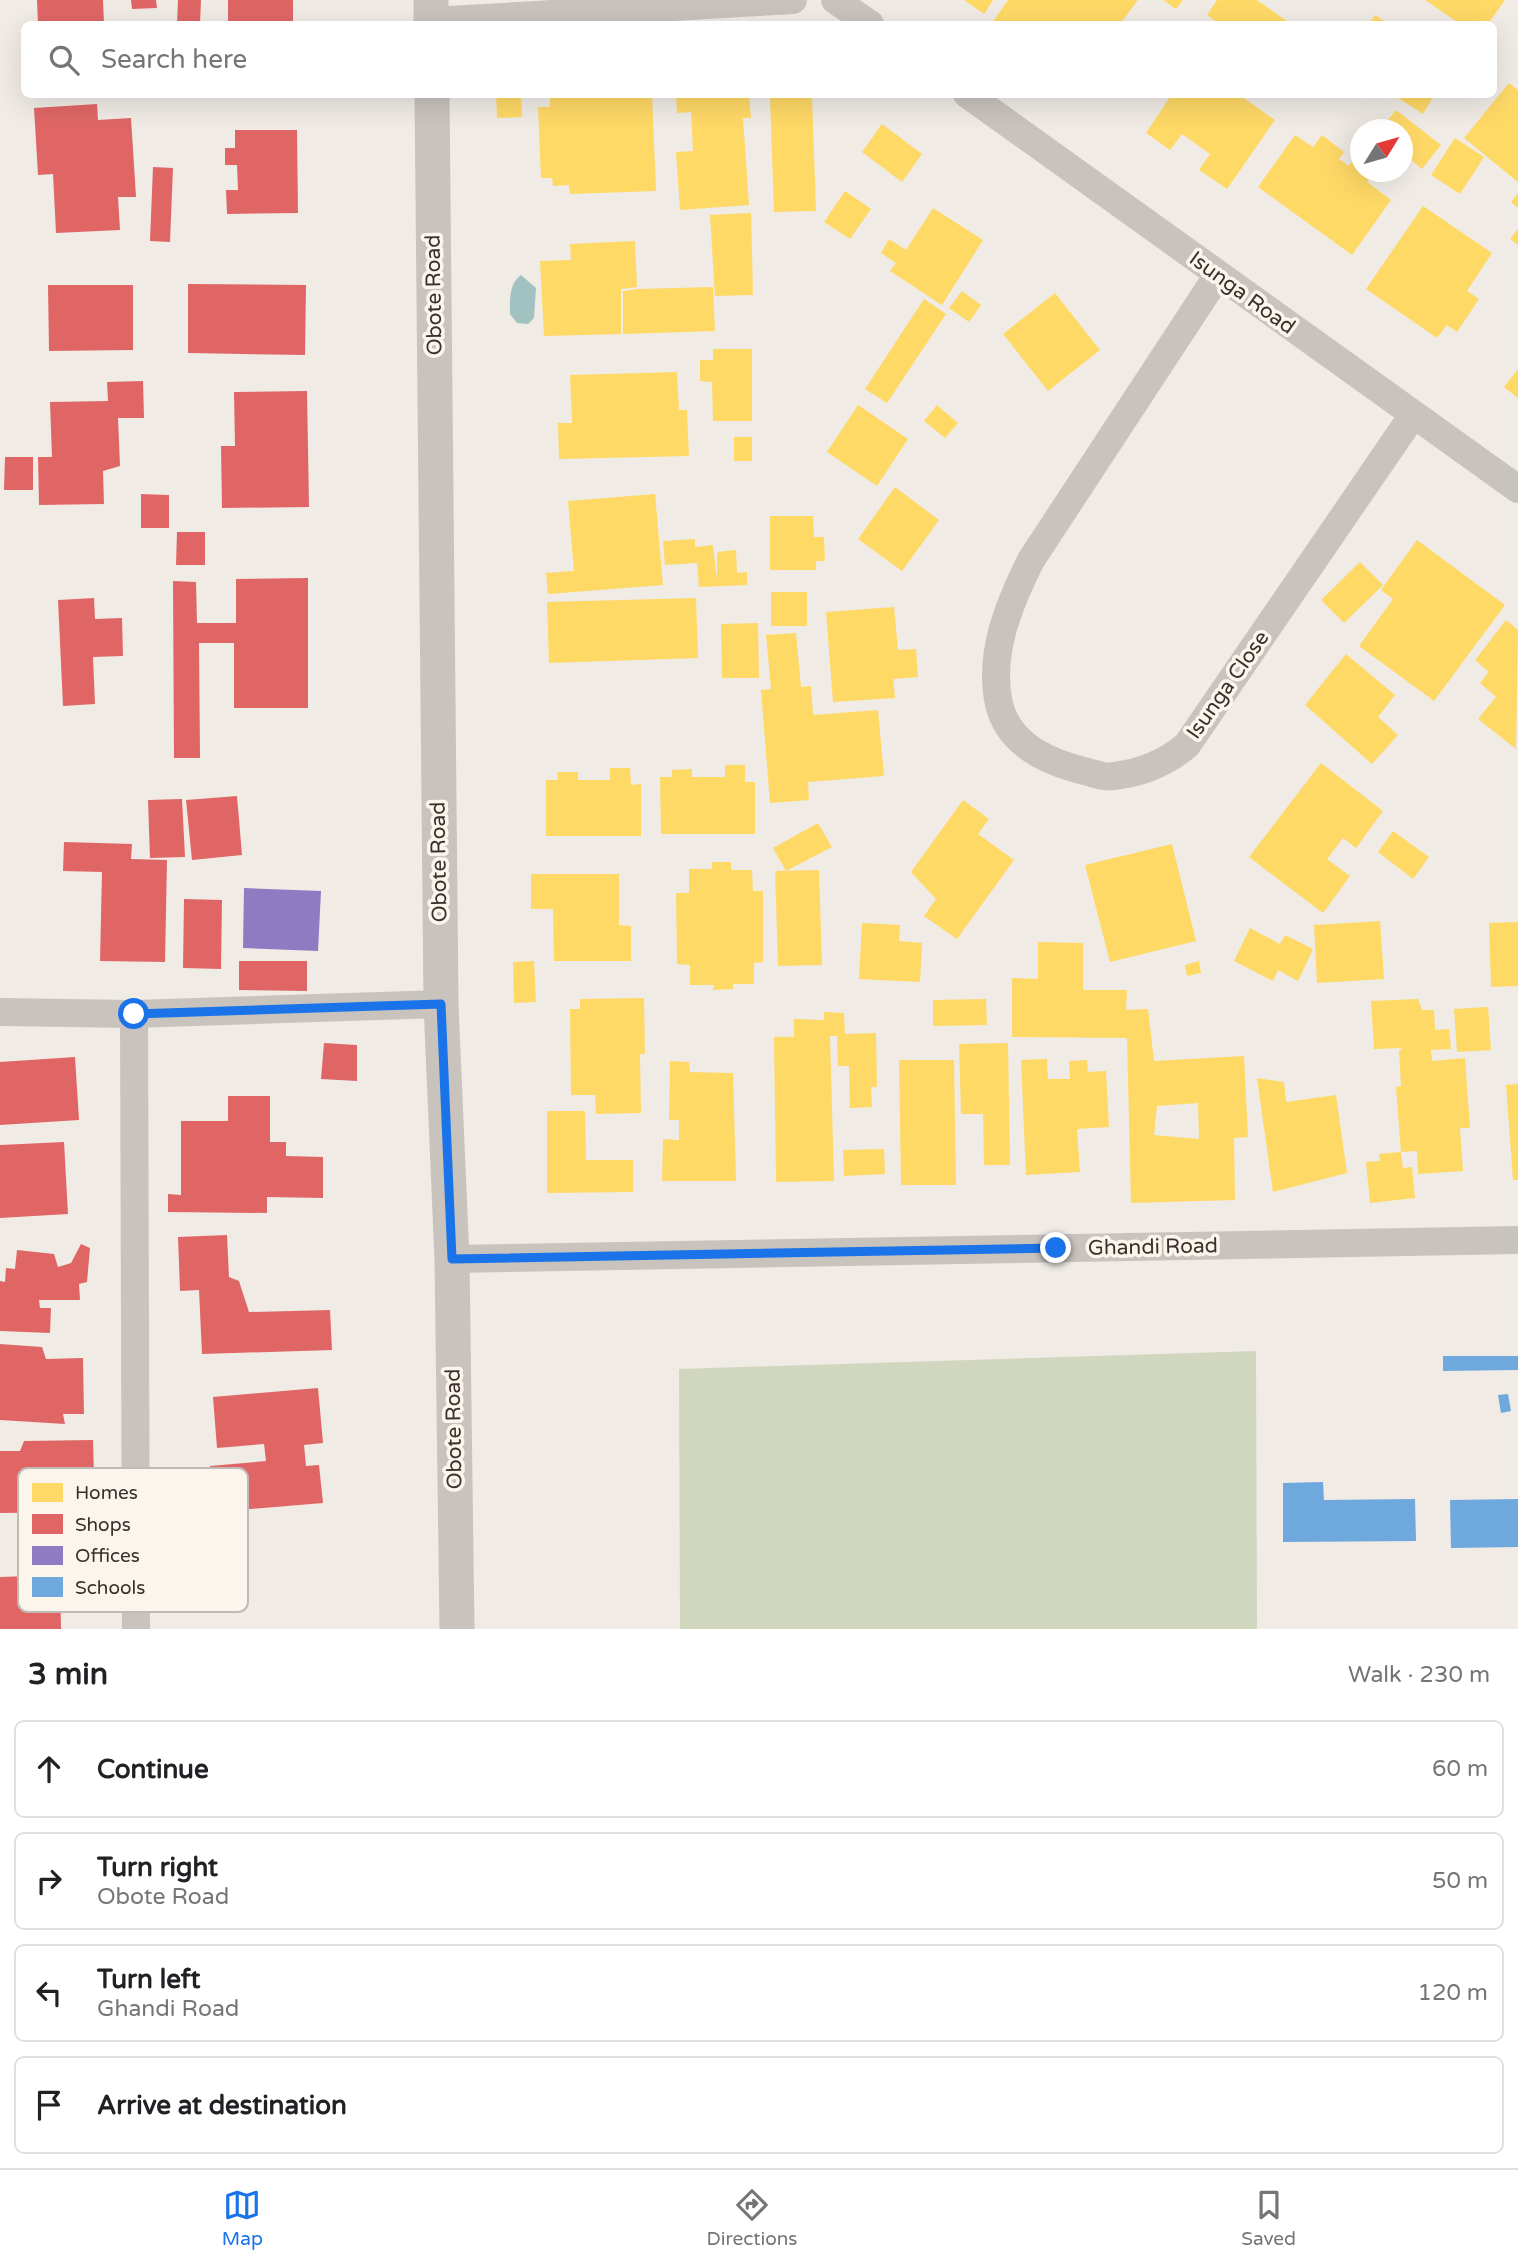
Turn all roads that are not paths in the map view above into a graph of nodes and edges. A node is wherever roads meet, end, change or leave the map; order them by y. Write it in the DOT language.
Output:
graph roads {
  1 [pos="793,0"];
  2 [pos="835,0"];
  3 [pos="431,15"];
  4 [pos="866,21"];
  5 [pos="432,98"];
  6 [pos="973,98"];
  7 [pos="1218,275"];
  8 [pos="1413,415"];
  9 [pos="1518,489"];
  10 [pos="441,1004"];
  11 [pos="0,1012"];
  12 [pos="134,1014"];
  13 [pos="1518,1240"];
  14 [pos="452,1259"];
  15 [pos="135,1468"];
  16 [pos="457,1629"];
  1 -- 3 [label="street"];
  2 -- 4 [label="street"];
  5 -- 10 [label="street, Obote Road"];
  6 -- 7 [label="street, Isunga Road"];
  7 -- 8 [label="street, Isunga Road"];
  7 -- 8 [label="street, Isunga Close"];
  8 -- 9 [label="street, Isunga Road"];
  10 -- 12 [label="street"];
  10 -- 14 [label="street, Obote Road"];
  11 -- 12 [label="street"];
  12 -- 15 [label="street"];
  13 -- 14 [label="street, Ghandi Road"];
  14 -- 16 [label="street, Obote Road"];
}
